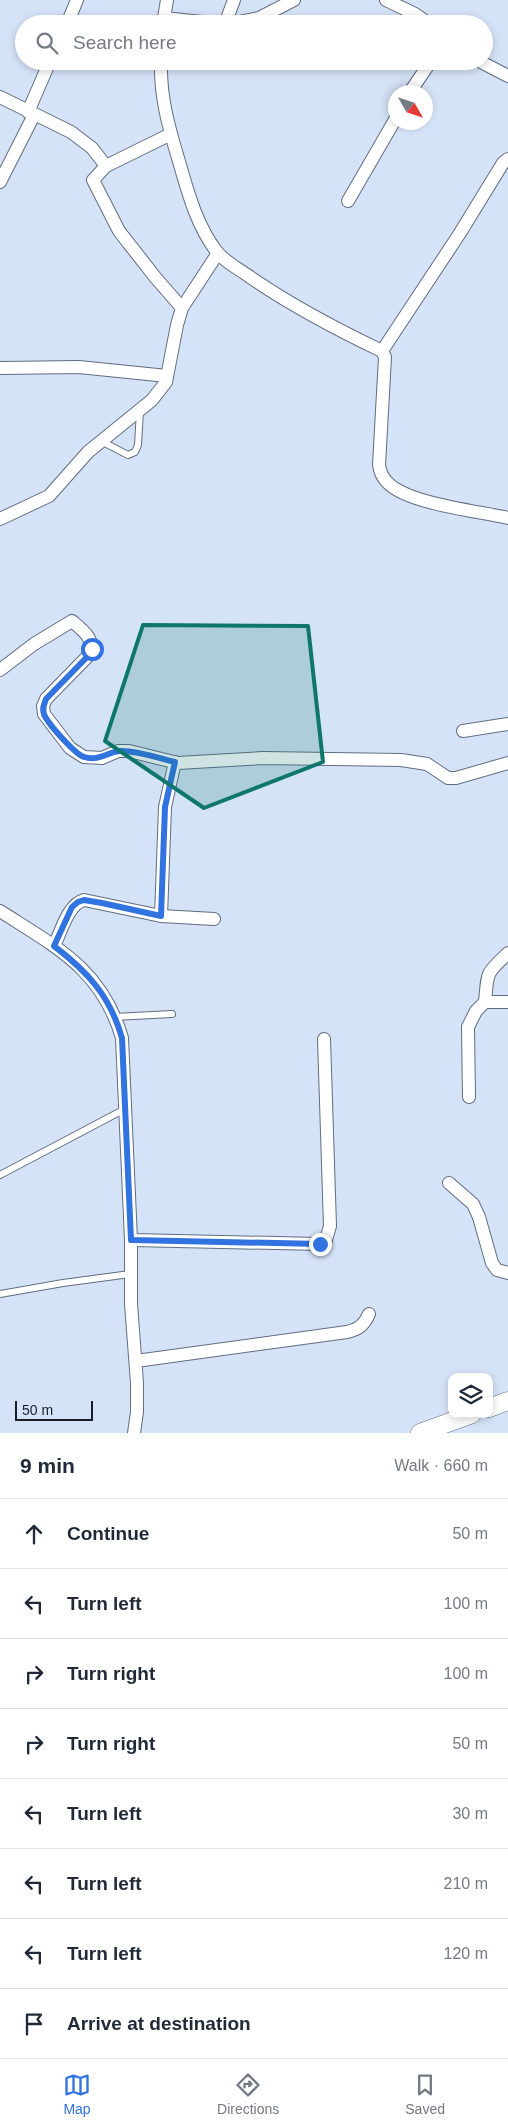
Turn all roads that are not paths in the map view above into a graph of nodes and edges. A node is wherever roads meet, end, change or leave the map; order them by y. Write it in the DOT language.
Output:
graph roads {
  1 [pos="77,0"];
  2 [pos="167,0"];
  3 [pos="234,0"];
  4 [pos="294,0"];
  5 [pos="386,0"];
  6 [pos="70,15"];
  7 [pos="165,15"];
  8 [pos="230,15"];
  9 [pos="264,15"];
  10 [pos="416,15"];
  11 [pos="493,68"];
  12 [pos="47,70"];
  13 [pos="161,70"];
  14 [pos="425,70"];
  15 [pos="508,76"];
  16 [pos="415,85"];
  17 [pos="0,97"];
  18 [pos="31,114"];
  19 [pos="389,130"];
  20 [pos="170,134"];
  21 [pos="508,159"];
  22 [pos="106,166"];
  23 [pos="0,182"];
  24 [pos="348,201"];
  25 [pos="218,253"];
  26 [pos="182,308"];
  27 [pos="382,351"];
  28 [pos="0,368"];
  29 [pos="167,376"];
  30 [pos="140,410"];
  31 [pos="101,441"];
  32 [pos="508,518"];
  33 [pos="0,520"];
  34 [pos="0,670"];
  35 [pos="508,724"];
  36 [pos="463,731"];
  37 [pos="175,762"];
  38 [pos="508,763"];
  39 [pos="0,911"];
  40 [pos="161,916"];
  41 [pos="214,919"];
  42 [pos="54,946"];
  43 [pos="508,953"];
  44 [pos="485,1002"];
  45 [pos="508,1002"];
  46 [pos="172,1014"];
  47 [pos="114,1018"];
  48 [pos="324,1039"];
  49 [pos="469,1097"];
  50 [pos="125,1109"];
  51 [pos="0,1174"];
  52 [pos="449,1183"];
  53 [pos="131,1240"];
  54 [pos="508,1273"];
  55 [pos="130,1274"];
  56 [pos="0,1294"];
  57 [pos="369,1314"];
  58 [pos="136,1360"];
  59 [pos="508,1401"];
  60 [pos="493,1407"];
  61 [pos="465,1418"];
  62 [pos="447,1429"];
  63 [pos="134,1433"];
  64 [pos="420,1433"];
  1 -- 6 [label="street"];
  2 -- 7 [label="street"];
  3 -- 8 [label="street"];
  4 -- 9 [label="street"];
  5 -- 10 [label="street"];
  11 -- 15 [label="street"];
  12 -- 18 [label="street"];
  13 -- 20 [label="street"];
  14 -- 16 [label="street"];
  17 -- 18 [label="street"];
  18 -- 22 [label="street"];
  18 -- 23 [label="street"];
  19 -- 24 [label="street"];
  20 -- 22 [label="street"];
  20 -- 25 [label="street"];
  21 -- 27 [label="street"];
  22 -- 26 [label="street"];
  25 -- 26 [label="street"];
  25 -- 27 [label="street"];
  26 -- 29 [label="street"];
  27 -- 32 [label="street"];
  28 -- 29 [label="street"];
  29 -- 30 [label="street"];
  30 -- 31 [label="street"];
  30 -- 31 [label="lane"];
  31 -- 33 [label="street"];
  34 -- 37 [label="street"];
  35 -- 36 [label="street"];
  37 -- 38 [label="street"];
  37 -- 40 [label="street"];
  39 -- 42 [label="street"];
  40 -- 41 [label="street"];
  40 -- 42 [label="street"];
  42 -- 47 [label="street"];
  43 -- 44 [label="street"];
  44 -- 45 [label="street"];
  44 -- 49 [label="street"];
  46 -- 47 [label="lane"];
  47 -- 50 [label="street"];
  48 -- 53 [label="street"];
  50 -- 51 [label="lane"];
  50 -- 53 [label="street"];
  52 -- 54 [label="street"];
  53 -- 55 [label="street"];
  55 -- 56 [label="lane"];
  55 -- 58 [label="street"];
  57 -- 58 [label="street"];
  58 -- 63 [label="street"];
  59 -- 60 [label="main road"];
  61 -- 62 [label="main road"];
  62 -- 64 [label="main road"];
}
